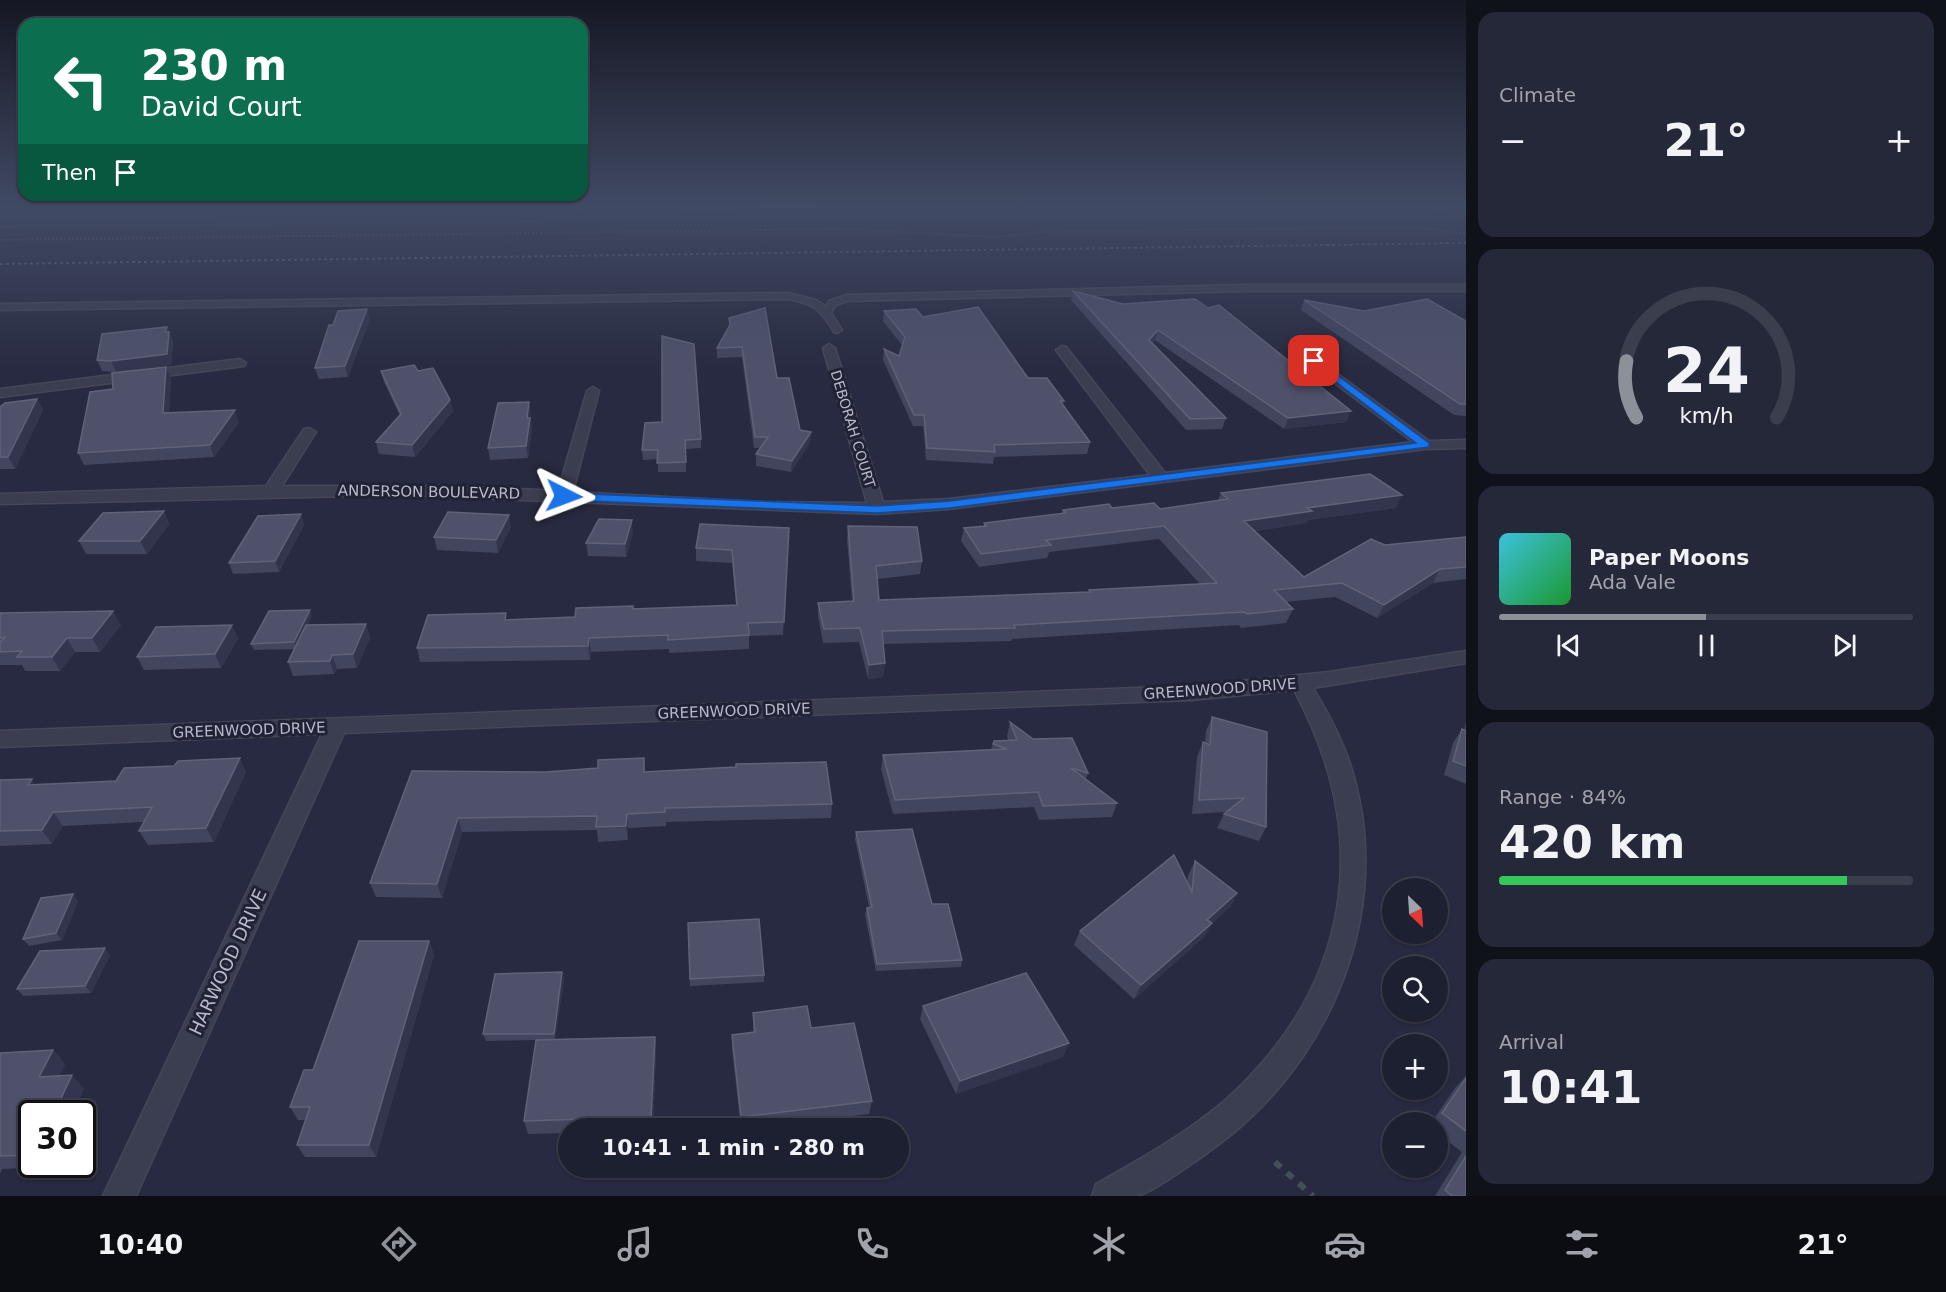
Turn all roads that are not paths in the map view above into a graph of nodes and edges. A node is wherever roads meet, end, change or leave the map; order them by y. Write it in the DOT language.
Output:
graph roads {
  1 [pos="1466,288"];
  2 [pos="0,307"];
  3 [pos="828,312"];
  4 [pos="837,330"];
  5 [pos="1295,347"];
  6 [pos="829,348"];
  7 [pos="1062,350"];
  8 [pos="240,363"];
  9 [pos="593,391"];
  10 [pos="0,393"];
  11 [pos="309,432"];
  12 [pos="1466,444"];
  13 [pos="1426,445"];
  14 [pos="1160,477"];
  15 [pos="270,491"];
  16 [pos="564,496"];
  17 [pos="0,499"];
  18 [pos="877,509"];
  19 [pos="1466,657"];
  20 [pos="1301,684"];
  21 [pos="336,727"];
  22 [pos="0,739"];
  23 [pos="119,1196"];
  24 [pos="1108,1196"];
  1 -- 3 [label="lane"];
  2 -- 3 [label="lane"];
  3 -- 4 [label="lane"];
  5 -- 13 [label="street"];
  6 -- 18 [label="street, DEBORAH COURT"];
  7 -- 14 [label="street"];
  8 -- 10 [label="street"];
  9 -- 16 [label="street"];
  11 -- 15 [label="street"];
  12 -- 13 [label="street, ANDERSON BOULEVARD"];
  13 -- 14 [label="street, ANDERSON BOULEVARD"];
  14 -- 18 [label="street, ANDERSON BOULEVARD"];
  15 -- 16 [label="street, ANDERSON BOULEVARD"];
  15 -- 17 [label="street, ANDERSON BOULEVARD"];
  16 -- 18 [label="street, ANDERSON BOULEVARD"];
  19 -- 20 [label="street, GREENWOOD DRIVE"];
  20 -- 21 [label="street, GREENWOOD DRIVE"];
  20 -- 24 [label="street"];
  21 -- 22 [label="street, GREENWOOD DRIVE"];
  21 -- 23 [label="street, HARWOOD DRIVE"];
}
